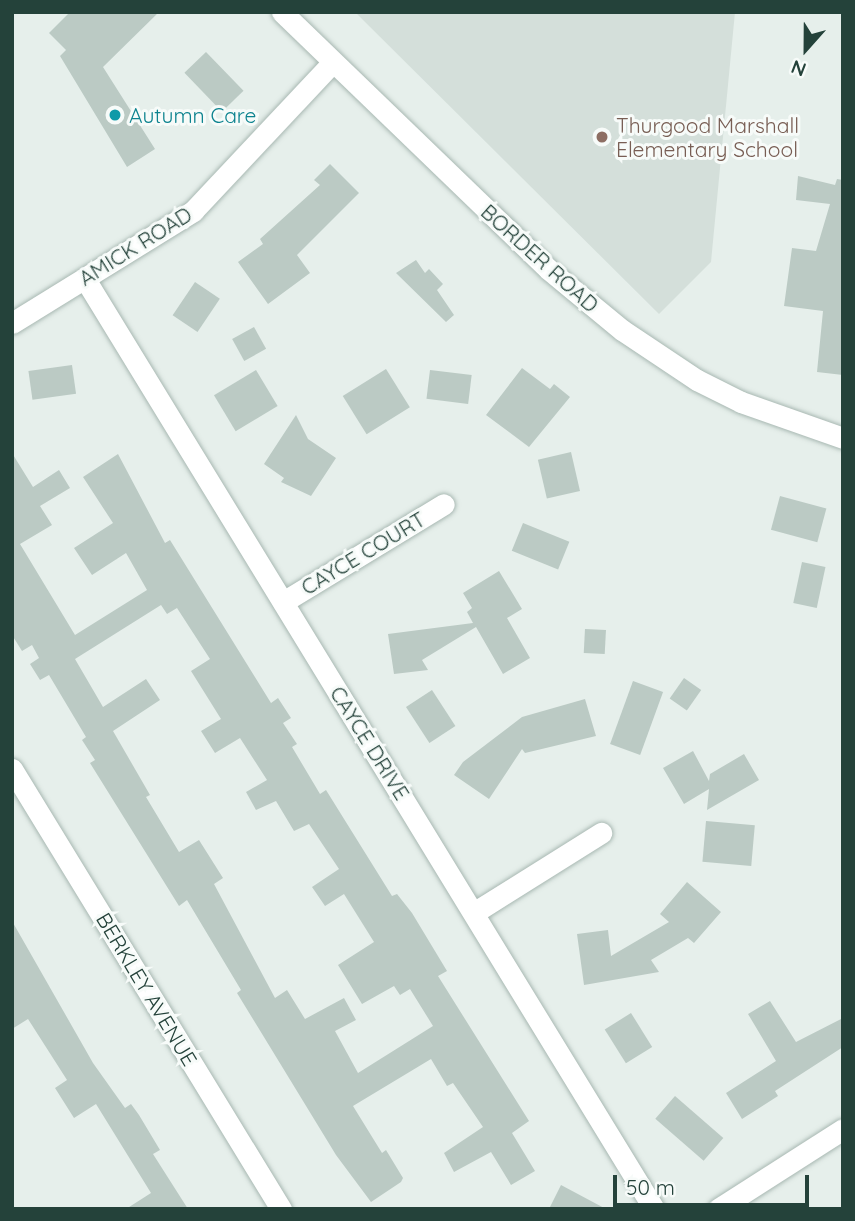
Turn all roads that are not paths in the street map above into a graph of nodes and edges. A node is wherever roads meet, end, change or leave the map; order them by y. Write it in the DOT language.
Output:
graph roads {
  1 [pos="282,12"];
  2 [pos="332,63"];
  3 [pos="85,279"];
  4 [pos="12,323"];
  5 [pos="843,438"];
  6 [pos="444,504"];
  7 [pos="283,602"];
  8 [pos="12,769"];
  9 [pos="601,833"];
  10 [pos="475,912"];
  11 [pos="843,1129"];
  12 [pos="281,1209"];
  13 [pos="654,1209"];
  14 [pos="718,1209"];
  1 -- 2 [label="street, BORDER ROAD"];
  2 -- 3 [label="street, AMICK ROAD"];
  2 -- 5 [label="street, BORDER ROAD"];
  3 -- 4 [label="street, AMICK ROAD"];
  3 -- 7 [label="street, CAYCE DRIVE"];
  6 -- 7 [label="street, CAYCE COURT"];
  7 -- 10 [label="street, CAYCE DRIVE"];
  8 -- 12 [label="street, BERKLEY AVENUE"];
  9 -- 10 [label="street"];
  10 -- 13 [label="street, CAYCE DRIVE"];
  11 -- 14 [label="street"];
}
